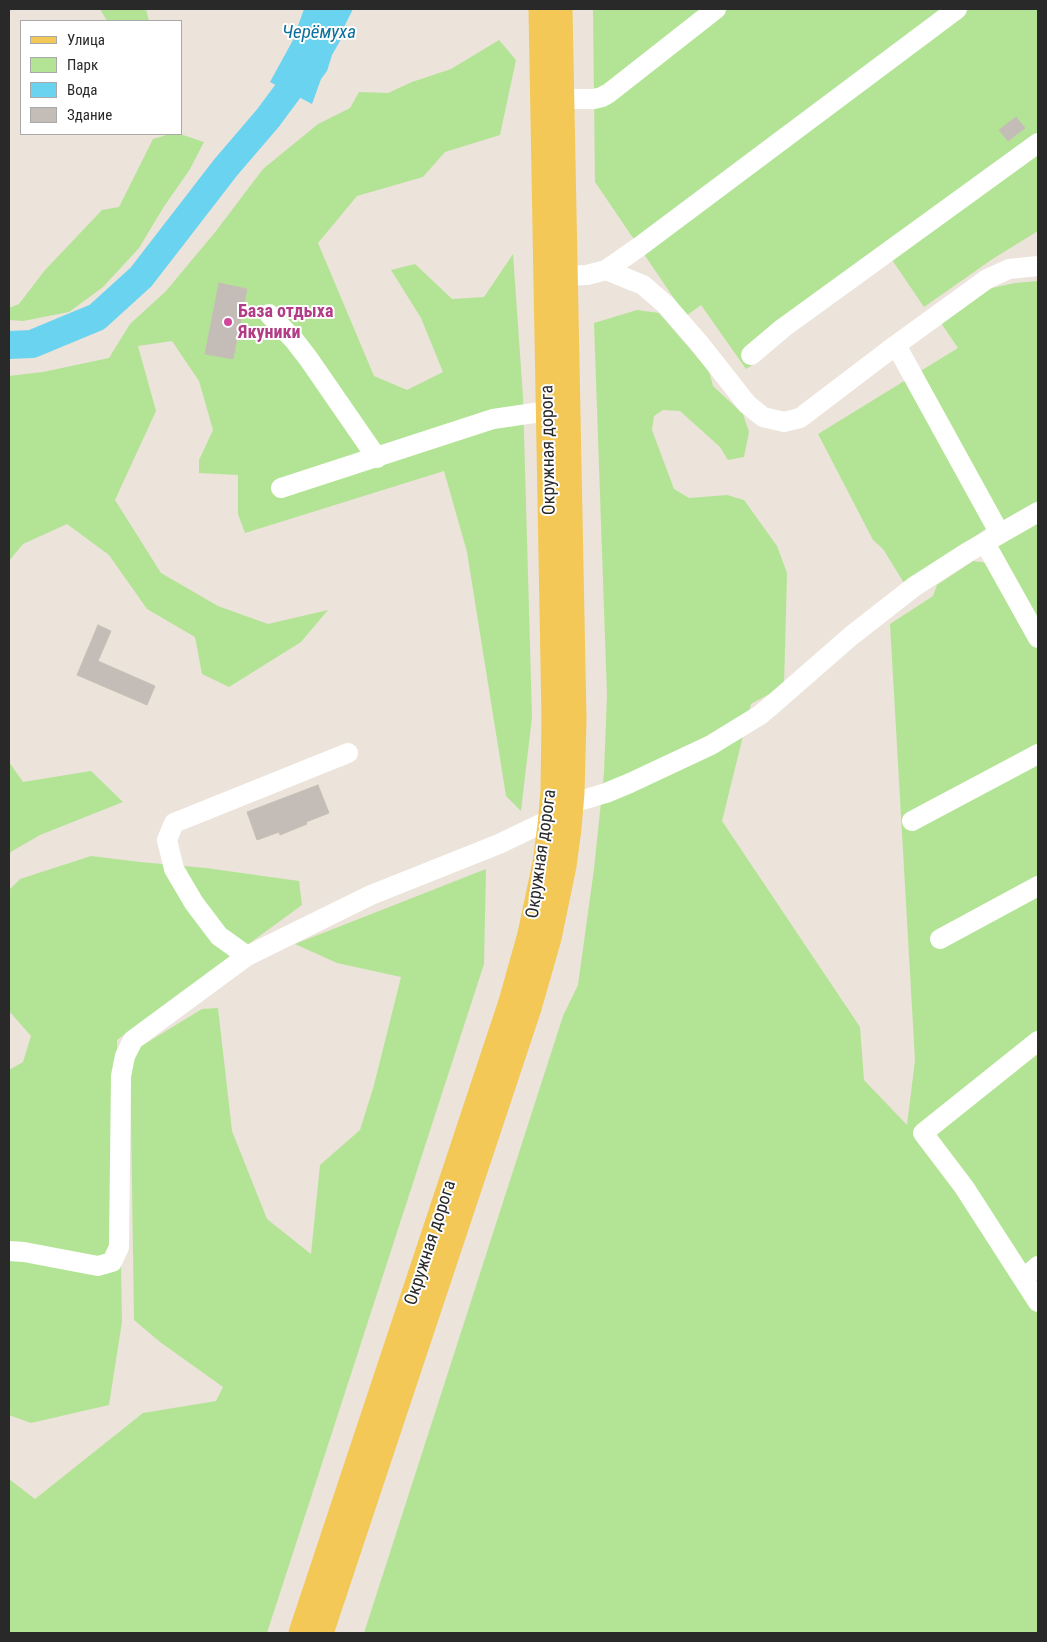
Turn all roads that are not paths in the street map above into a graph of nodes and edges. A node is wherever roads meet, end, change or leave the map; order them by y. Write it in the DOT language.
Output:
graph roads {
  1 [pos="540,9"];
  2 [pos="560,9"];
  3 [pos="716,9"];
  4 [pos="957,9"];
  5 [pos="561,99"];
  6 [pos="1038,143"];
  7 [pos="1038,266"];
  8 [pos="606,270"];
  9 [pos="564,276"];
  10 [pos="269,314"];
  11 [pos="896,345"];
  12 [pos="751,355"];
  13 [pos="548,411"];
  14 [pos="377,458"];
  15 [pos="281,488"];
  16 [pos="1038,512"];
  17 [pos="992,538"];
  18 [pos="1038,638"];
  19 [pos="348,753"];
  20 [pos="1038,754"];
  21 [pos="561,812"];
  22 [pos="912,821"];
  23 [pos="1038,886"];
  24 [pos="940,939"];
  25 [pos="247,956"];
  26 [pos="1038,1041"];
  27 [pos="9,1251"];
  28 [pos="1031,1273"];
  29 [pos="1038,1302"];
  30 [pos="300,1633"];
  31 [pos="321,1633"];
  1 -- 13 [label="main road, Окружная дорога"];
  2 -- 5 [label="main road, Окружная дорога"];
  3 -- 5 [label="street"];
  4 -- 8 [label="street"];
  5 -- 9 [label="main road, Окружная дорога"];
  6 -- 12 [label="street"];
  7 -- 11 [label="street"];
  8 -- 9 [label="street"];
  8 -- 11 [label="street"];
  9 -- 21 [label="main road, Окружная дорога"];
  10 -- 14 [label="street"];
  11 -- 17 [label="street"];
  13 -- 14 [label="street"];
  13 -- 21 [label="main road, Окружная дорога"];
  14 -- 15 [label="street"];
  16 -- 17 [label="street"];
  17 -- 18 [label="street"];
  17 -- 21 [label="street"];
  19 -- 25 [label="street"];
  20 -- 22 [label="street"];
  21 -- 25 [label="street"];
  21 -- 30 [label="main road, Окружная дорога"];
  21 -- 31 [label="main road, Окружная дорога"];
  23 -- 24 [label="street"];
  25 -- 27 [label="street"];
  26 -- 28 [label="street"];
  28 -- 29 [label="street"];
}
